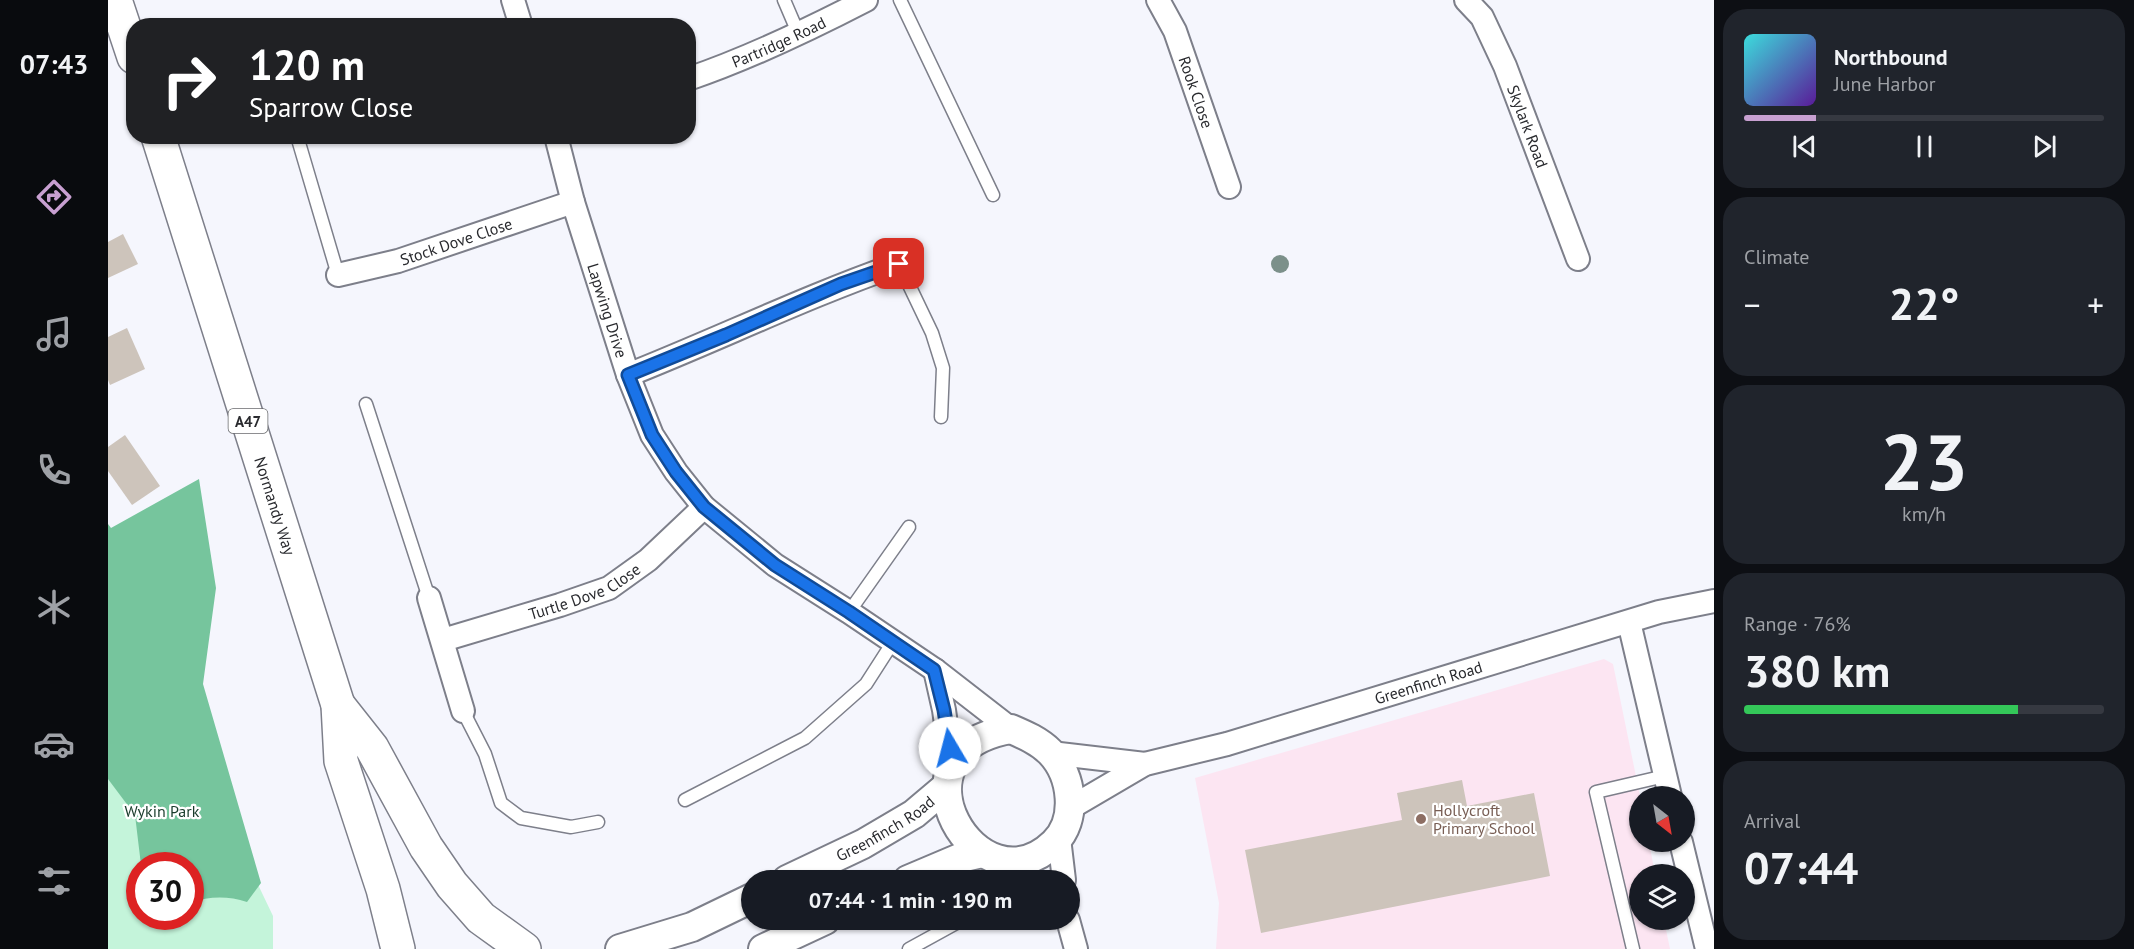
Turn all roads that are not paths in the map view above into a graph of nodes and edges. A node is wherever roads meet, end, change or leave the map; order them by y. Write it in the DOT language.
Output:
graph roads {
  1 [pos="115,0"];
  2 [pos="513,0"];
  3 [pos="784,0"];
  4 [pos="866,0"];
  5 [pos="900,0"];
  6 [pos="1158,0"];
  7 [pos="1466,0"];
  8 [pos="519,18"];
  9 [pos="126,33"];
  10 [pos="799,35"];
  11 [pos="696,76"];
  12 [pos="161,144"];
  13 [pos="299,144"];
  14 [pos="558,144"];
  15 [pos="1229,187"];
  16 [pos="993,195"];
  17 [pos="573,202"];
  18 [pos="1578,259"];
  19 [pos="899,264"];
  20 [pos="338,275"];
  21 [pos="628,375"];
  22 [pos="366,404"];
  23 [pos="941,417"];
  24 [pos="704,507"];
  25 [pos="909,527"];
  26 [pos="429,598"];
  27 [pos="1714,601"];
  28 [pos="849,612"];
  29 [pos="1629,622"];
  30 [pos="443,640"];
  31 [pos="893,642"];
  32 [pos="934,670"];
  33 [pos="338,705"];
  34 [pos="463,711"];
  35 [pos="1011,729"];
  36 [pos="1051,753"];
  37 [pos="1145,764"];
  38 [pos="949,777"];
  39 [pos="1668,786"];
  40 [pos="1629,789"];
  41 [pos="685,800"];
  42 [pos="1070,808"];
  43 [pos="598,822"];
  44 [pos="1059,838"];
  45 [pos="1683,852"];
  46 [pos="991,857"];
  47 [pos="808,870"];
  48 [pos="932,870"];
  49 [pos="1009,870"];
  50 [pos="1063,870"];
  51 [pos="741,903"];
  52 [pos="804,930"];
  53 [pos="944,930"];
  54 [pos="398,949"];
  55 [pos="524,949"];
  56 [pos="620,949"];
  57 [pos="763,949"];
  58 [pos="909,949"];
  59 [pos="1633,949"];
  60 [pos="1707,949"];
  1 -- 9 [label="main road"];
  2 -- 8 [label="street"];
  3 -- 10 [label="lane"];
  4 -- 10 [label="street, Partridge Road"];
  5 -- 16 [label="lane"];
  6 -- 15 [label="street, Rook Close"];
  7 -- 18 [label="street, Skylark Road"];
  10 -- 11 [label="street, Partridge Road"];
  12 -- 33 [label="main road, Normandy Way / A47"];
  13 -- 20 [label="lane"];
  14 -- 17 [label="street, Lapwing Drive"];
  17 -- 20 [label="street, Stock Dove Close"];
  17 -- 21 [label="street, Lapwing Drive"];
  19 -- 21 [label="street"];
  19 -- 23 [label="lane"];
  21 -- 24 [label="street, Lapwing Drive"];
  22 -- 26 [label="lane"];
  24 -- 28 [label="street, Lapwing Drive"];
  24 -- 30 [label="street, Turtle Dove Close"];
  25 -- 28 [label="lane"];
  26 -- 30 [label="street"];
  27 -- 29 [label="street, Greenfinch Road"];
  28 -- 31 [label="street, Lapwing Drive"];
  29 -- 37 [label="street, Greenfinch Road"];
  29 -- 39 [label="street"];
  30 -- 34 [label="street"];
  31 -- 32 [label="street, Lapwing Drive"];
  31 -- 41 [label="lane"];
  32 -- 35 [label="street, Lapwing Drive"];
  32 -- 38 [label="street"];
  33 -- 54 [label="main road, Normandy Way / A47"];
  33 -- 55 [label="main road, Normandy Way / A47"];
  34 -- 43 [label="lane"];
  35 -- 36 [label="street"];
  35 -- 38 [label="street"];
  36 -- 37 [label="street, Greenfinch Road"];
  36 -- 42 [label="street"];
  37 -- 42 [label="street, Greenfinch Road"];
  38 -- 46 [label="street"];
  38 -- 47 [label="street, Greenfinch Road"];
  40 -- 59 [label="lane"];
  42 -- 44 [label="street"];
  44 -- 46 [label="street"];
  44 -- 50 [label="street"];
  45 -- 60 [label="street"];
  46 -- 48 [label="street"];
  46 -- 49 [label="street"];
  51 -- 56 [label="street"];
  52 -- 57 [label="street"];
  53 -- 58 [label="lane"];
}
